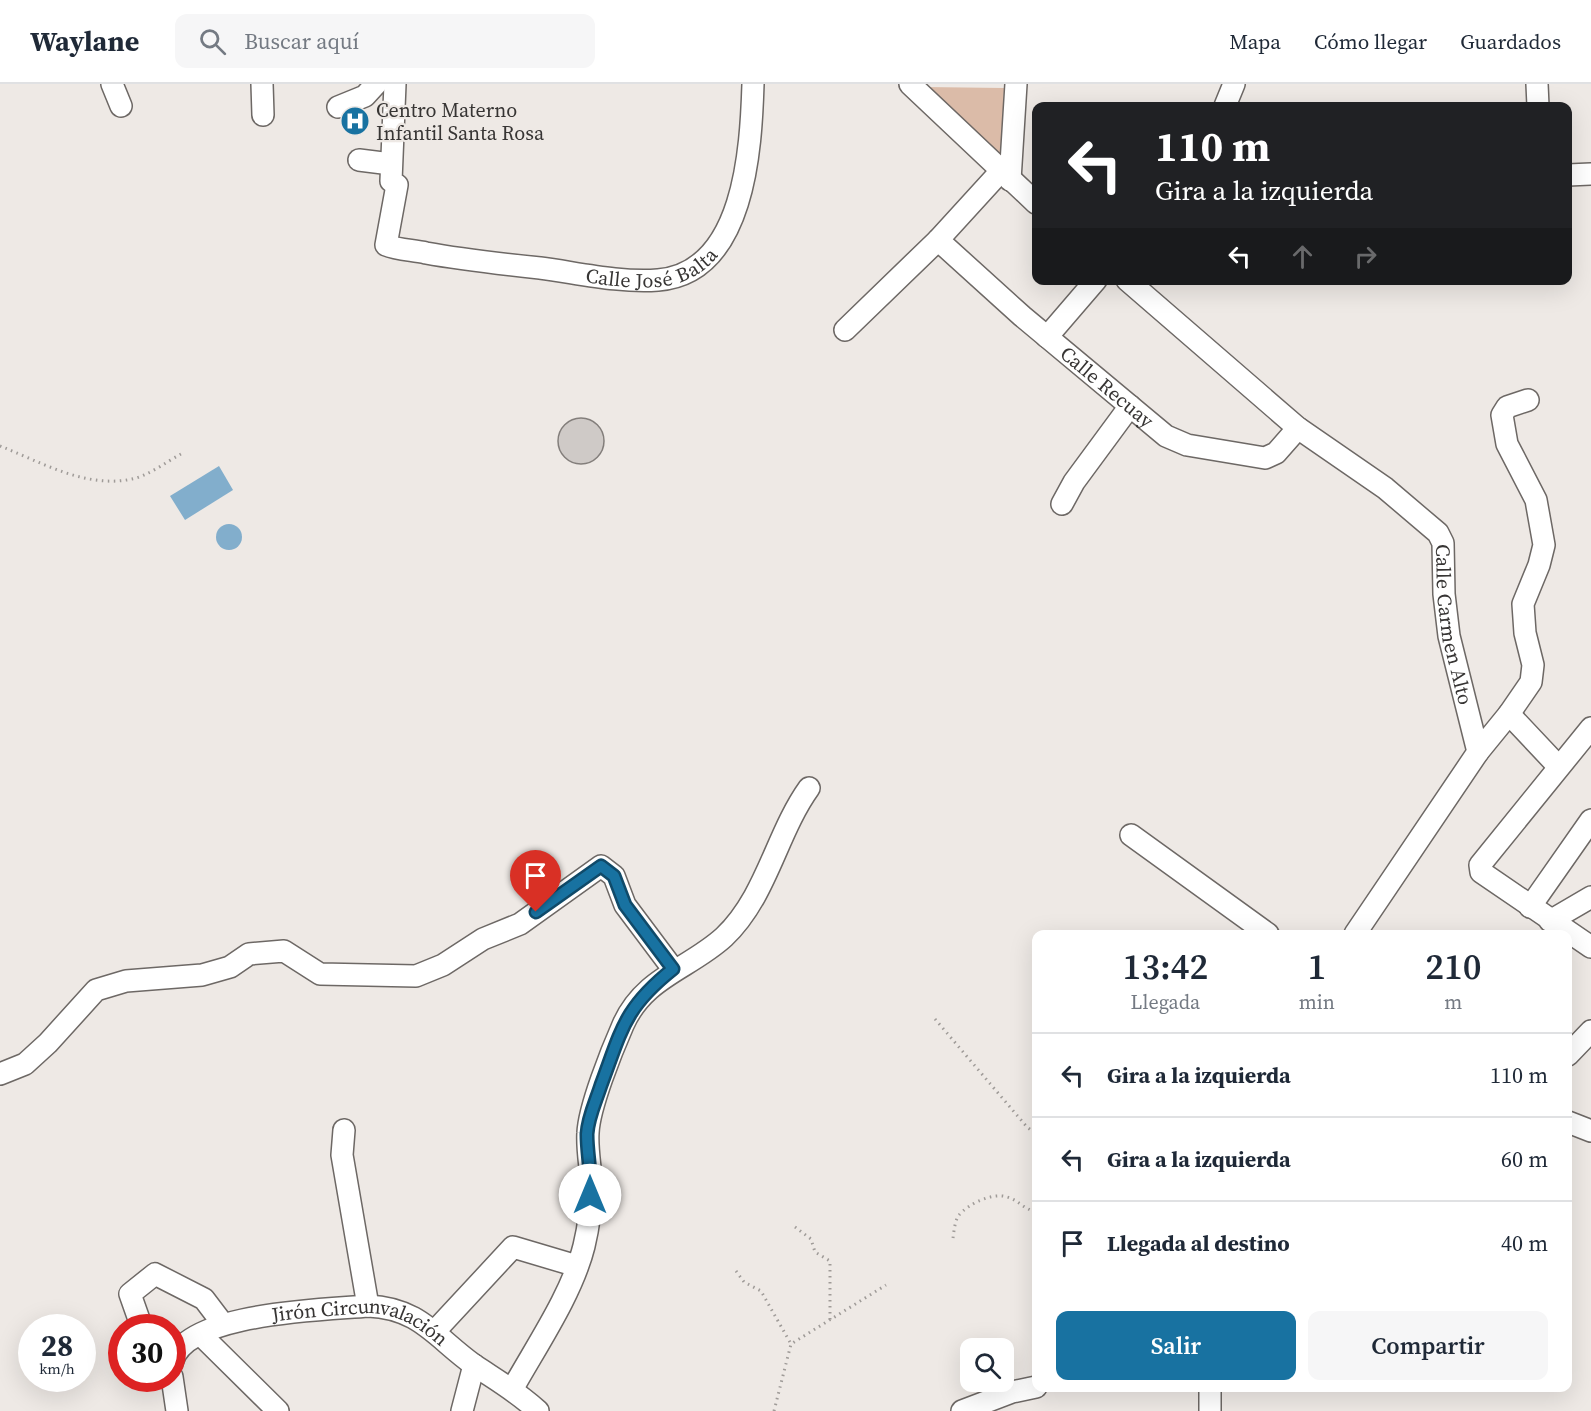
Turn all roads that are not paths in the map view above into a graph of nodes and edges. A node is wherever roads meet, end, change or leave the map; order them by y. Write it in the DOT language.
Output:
graph roads {
  1 [pos="112,84"];
  2 [pos="262,84"];
  3 [pos="376,84"];
  4 [pos="395,84"];
  5 [pos="753,84"];
  6 [pos="910,84"];
  7 [pos="1016,84"];
  8 [pos="1234,84"];
  9 [pos="1537,84"];
  10 [pos="1227,102"];
  11 [pos="1538,102"];
  12 [pos="121,106"];
  13 [pos="338,107"];
  14 [pos="263,115"];
  15 [pos="359,160"];
  16 [pos="391,164"];
  17 [pos="1591,174"];
  18 [pos="1572,175"];
  19 [pos="1006,176"];
  20 [pos="1032,199"];
  21 [pos="938,240"];
  22 [pos="1092,285"];
  23 [pos="1133,285"];
  24 [pos="845,330"];
  25 [pos="1047,337"];
  26 [pos="1528,400"];
  27 [pos="1130,406"];
  28 [pos="1298,428"];
  29 [pos="1062,504"];
  30 [pos="1509,714"];
  31 [pos="1591,728"];
  32 [pos="1478,752"];
  33 [pos="1558,766"];
  34 [pos="809,788"];
  35 [pos="1591,820"];
  36 [pos="1131,834"];
  37 [pos="1591,897"];
  38 [pos="1530,907"];
  39 [pos="1550,921"];
  40 [pos="1263,930"];
  41 [pos="1358,930"];
  42 [pos="1564,930"];
  43 [pos="1572,935"];
  44 [pos="1591,947"];
  45 [pos="673,969"];
  46 [pos="1591,1031"];
  47 [pos="1572,1051"];
  48 [pos="0,1074"];
  49 [pos="1572,1124"];
  50 [pos="344,1130"];
  51 [pos="1591,1131"];
  52 [pos="577,1266"];
  53 [pos="368,1306"];
  54 [pos="137,1314"];
  55 [pos="223,1324"];
  56 [pos="435,1331"];
  57 [pos="201,1335"];
  58 [pos="186,1346"];
  59 [pos="474,1365"];
  60 [pos="513,1388"];
  61 [pos="1032,1388"];
  62 [pos="174,1392"];
  63 [pos="1210,1392"];
  64 [pos="177,1411"];
  65 [pos="278,1411"];
  66 [pos="462,1411"];
  67 [pos="538,1411"];
  68 [pos="962,1411"];
  69 [pos="1210,1411"];
  1 -- 12 [label="street"];
  2 -- 14 [label="street"];
  3 -- 13 [label="street"];
  4 -- 16 [label="street"];
  5 -- 16 [label="street, Calle José Balta"];
  6 -- 19 [label="street"];
  7 -- 19 [label="street"];
  8 -- 10 [label="street"];
  9 -- 11 [label="street"];
  15 -- 16 [label="street"];
  17 -- 18 [label="street"];
  19 -- 20 [label="street"];
  19 -- 21 [label="street"];
  21 -- 24 [label="street"];
  21 -- 25 [label="street, Calle Recuay"];
  22 -- 25 [label="street"];
  23 -- 28 [label="street, Calle Carmen Alto"];
  25 -- 27 [label="street, Calle Recuay"];
  26 -- 30 [label="street"];
  27 -- 28 [label="street, Calle Recuay"];
  27 -- 29 [label="street"];
  28 -- 32 [label="street, Calle Carmen Alto"];
  30 -- 32 [label="street"];
  30 -- 33 [label="street"];
  31 -- 33 [label="street"];
  32 -- 41 [label="street"];
  33 -- 38 [label="street"];
  34 -- 45 [label="street"];
  35 -- 38 [label="street"];
  36 -- 40 [label="street"];
  37 -- 39 [label="street"];
  38 -- 39 [label="street"];
  39 -- 42 [label="street"];
  43 -- 44 [label="street"];
  45 -- 48 [label="street"];
  45 -- 52 [label="street"];
  46 -- 47 [label="street"];
  49 -- 51 [label="street"];
  50 -- 53 [label="street"];
  52 -- 56 [label="street"];
  52 -- 60 [label="street"];
  53 -- 55 [label="street, Jirón Circunvalación"];
  53 -- 56 [label="street, Jirón Circunvalación"];
  54 -- 55 [label="street"];
  55 -- 57 [label="street, Jirón Circunvalación"];
  56 -- 59 [label="street, Jirón Circunvalación"];
  57 -- 58 [label="street, Jirón Circunvalación"];
  57 -- 65 [label="street"];
  59 -- 60 [label="street, Jirón Circunvalación"];
  59 -- 66 [label="street"];
  60 -- 67 [label="street, Jirón Circunvalación"];
  61 -- 68 [label="street"];
  62 -- 64 [label="street"];
  63 -- 69 [label="street"];
}
